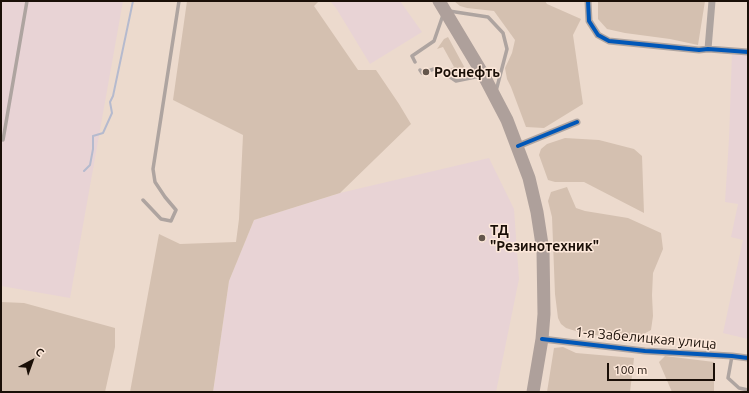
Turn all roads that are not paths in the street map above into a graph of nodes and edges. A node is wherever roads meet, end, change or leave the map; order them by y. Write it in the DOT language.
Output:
graph roads {
  1 [pos="27,1"];
  2 [pos="179,1"];
  3 [pos="588,1"];
  4 [pos="712,1"];
  5 [pos="442,5"];
  6 [pos="708,49"];
  7 [pos="748,52"];
  8 [pos="415,62"];
  9 [pos="420,70"];
  10 [pos="484,76"];
  11 [pos="495,96"];
  12 [pos="577,122"];
  13 [pos="3,140"];
  14 [pos="518,146"];
  15 [pos="143,200"];
  16 [pos="542,339"];
  17 [pos="732,356"];
  18 [pos="748,358"];
  19 [pos="748,390"];
  20 [pos="533,392"];
  1 -- 13 [label="lane"];
  2 -- 15 [label="lane"];
  3 -- 6 [label="street"];
  4 -- 6 [label="street"];
  5 -- 8 [label="lane"];
  5 -- 10 [label="highway"];
  5 -- 11 [label="lane"];
  6 -- 7 [label="street"];
  9 -- 10 [label="lane"];
  10 -- 11 [label="highway"];
  11 -- 14 [label="highway"];
  12 -- 14 [label="street"];
  14 -- 16 [label="highway"];
  16 -- 17 [label="street, 1-я Забелицкая улица"];
  16 -- 20 [label="highway"];
  17 -- 18 [label="street, 1-я Забелицкая улица"];
  17 -- 19 [label="lane"];
}
